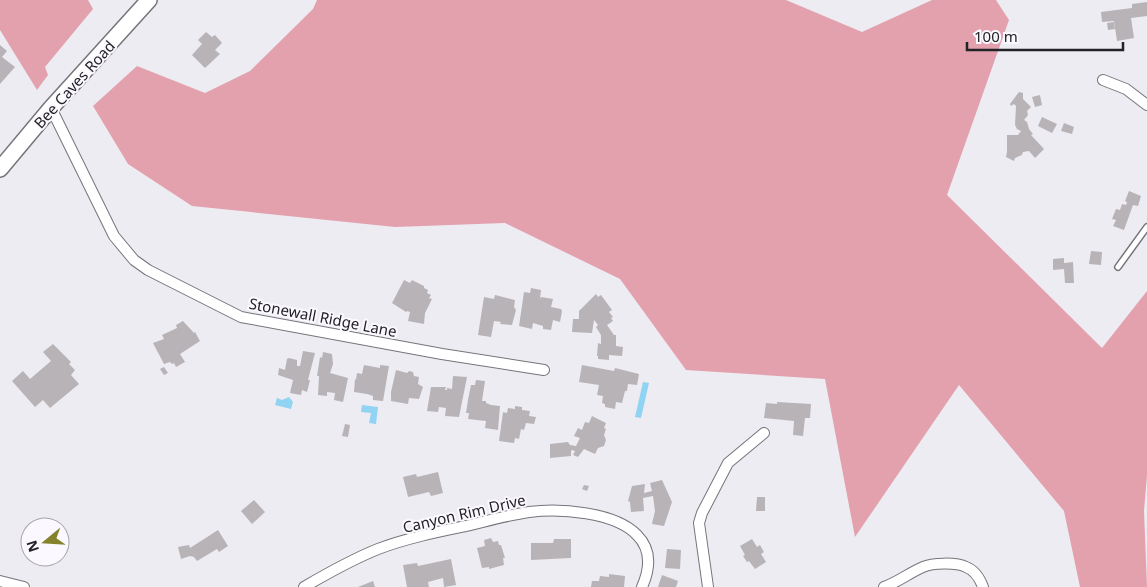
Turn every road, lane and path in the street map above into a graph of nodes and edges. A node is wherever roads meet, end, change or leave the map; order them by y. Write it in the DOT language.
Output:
graph roads {
  1 [pos="149,0"];
  2 [pos="1103,80"];
  3 [pos="1147,104"];
  4 [pos="51,108"];
  5 [pos="0,170"];
  6 [pos="1147,227"];
  7 [pos="1118,267"];
  8 [pos="544,370"];
  9 [pos="764,433"];
  10 [pos="0,581"];
  11 [pos="24,587"];
  12 [pos="304,587"];
  13 [pos="642,587"];
  14 [pos="708,587"];
  15 [pos="884,587"];
  16 [pos="984,587"];
  1 -- 4 [label="main road, Bee Caves Road"];
  2 -- 3 [label="street"];
  4 -- 5 [label="main road, Bee Caves Road"];
  4 -- 8 [label="street, Stonewall Ridge Lane"];
  6 -- 7 [label="lane"];
  9 -- 14 [label="street"];
  10 -- 11 [label="street"];
  12 -- 13 [label="street, Canyon Rim Drive"];
  15 -- 16 [label="street"];
}
